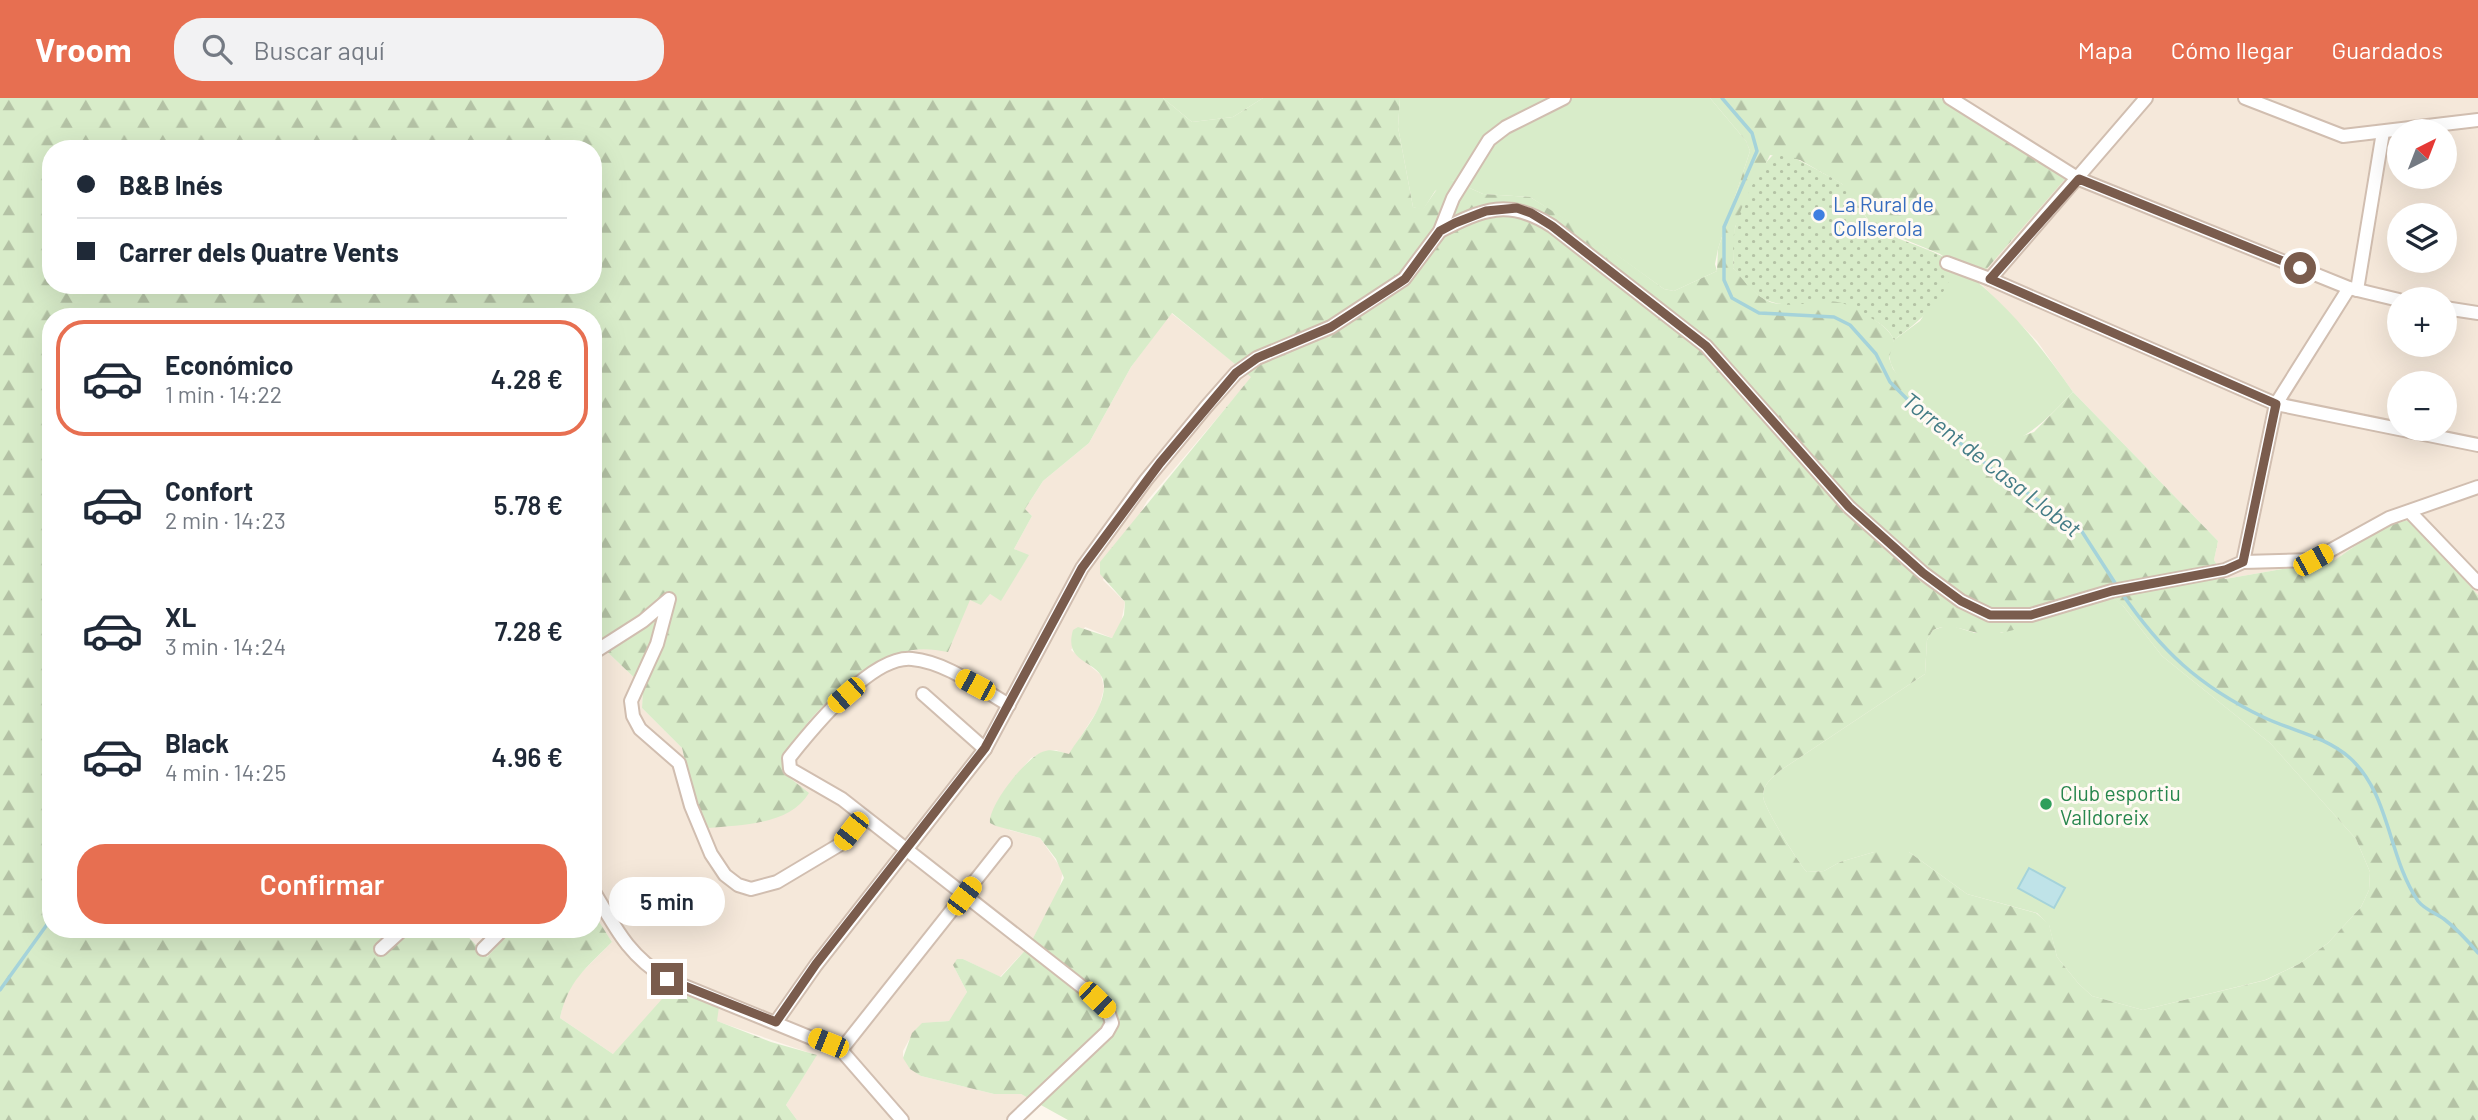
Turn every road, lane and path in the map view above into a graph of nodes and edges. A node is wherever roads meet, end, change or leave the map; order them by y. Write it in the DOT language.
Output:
graph roads {
  1 [pos="1564,98"];
  2 [pos="1950,98"];
  3 [pos="2146,98"];
  4 [pos="2245,98"];
  5 [pos="2478,120"];
  6 [pos="2383,132"];
  7 [pos="2079,179"];
  8 [pos="1440,231"];
  9 [pos="1947,263"];
  10 [pos="1990,279"];
  11 [pos="2353,289"];
  12 [pos="2387,297"];
  13 [pos="2457,310"];
  14 [pos="2478,313"];
  15 [pos="2276,404"];
  16 [pos="2478,445"];
  17 [pos="2478,487"];
  18 [pos="2410,512"];
  19 [pos="2243,562"];
  20 [pos="2478,583"];
  21 [pos="602,647"];
  22 [pos="923,694"];
  23 [pos="1009,705"];
  24 [pos="985,748"];
  25 [pos="863,816"];
  26 [pos="1005,843"];
  27 [pos="906,852"];
  28 [pos="964,896"];
  29 [pos="602,905"];
  30 [pos="393,938"];
  31 [pos="494,938"];
  32 [pos="381,949"];
  33 [pos="483,950"];
  34 [pos="776,1022"];
  35 [pos="842,1050"];
  36 [pos="902,1120"];
  37 [pos="1014,1120"];
  1 -- 8 [label="street"];
  2 -- 7 [label="street"];
  3 -- 7 [label="street"];
  4 -- 6 [label="street"];
  5 -- 6 [label="street"];
  6 -- 11 [label="street"];
  7 -- 10 [label="street"];
  7 -- 11 [label="street"];
  8 -- 19 [label="street"];
  8 -- 23 [label="street"];
  9 -- 10 [label="street"];
  10 -- 15 [label="street"];
  11 -- 12 [label="street"];
  11 -- 15 [label="street"];
  13 -- 14 [label="street"];
  15 -- 16 [label="street"];
  15 -- 19 [label="street"];
  17 -- 18 [label="street"];
  18 -- 19 [label="street"];
  18 -- 20 [label="street"];
  21 -- 25 [label="street"];
  22 -- 24 [label="street"];
  23 -- 24 [label="street"];
  23 -- 25 [label="street"];
  24 -- 27 [label="street"];
  25 -- 27 [label="street"];
  26 -- 28 [label="street"];
  27 -- 28 [label="street"];
  27 -- 34 [label="street"];
  28 -- 35 [label="street"];
  28 -- 37 [label="street"];
  29 -- 34 [label="street"];
  30 -- 32 [label="street"];
  31 -- 33 [label="street"];
  34 -- 35 [label="street"];
  35 -- 36 [label="street"];
}
